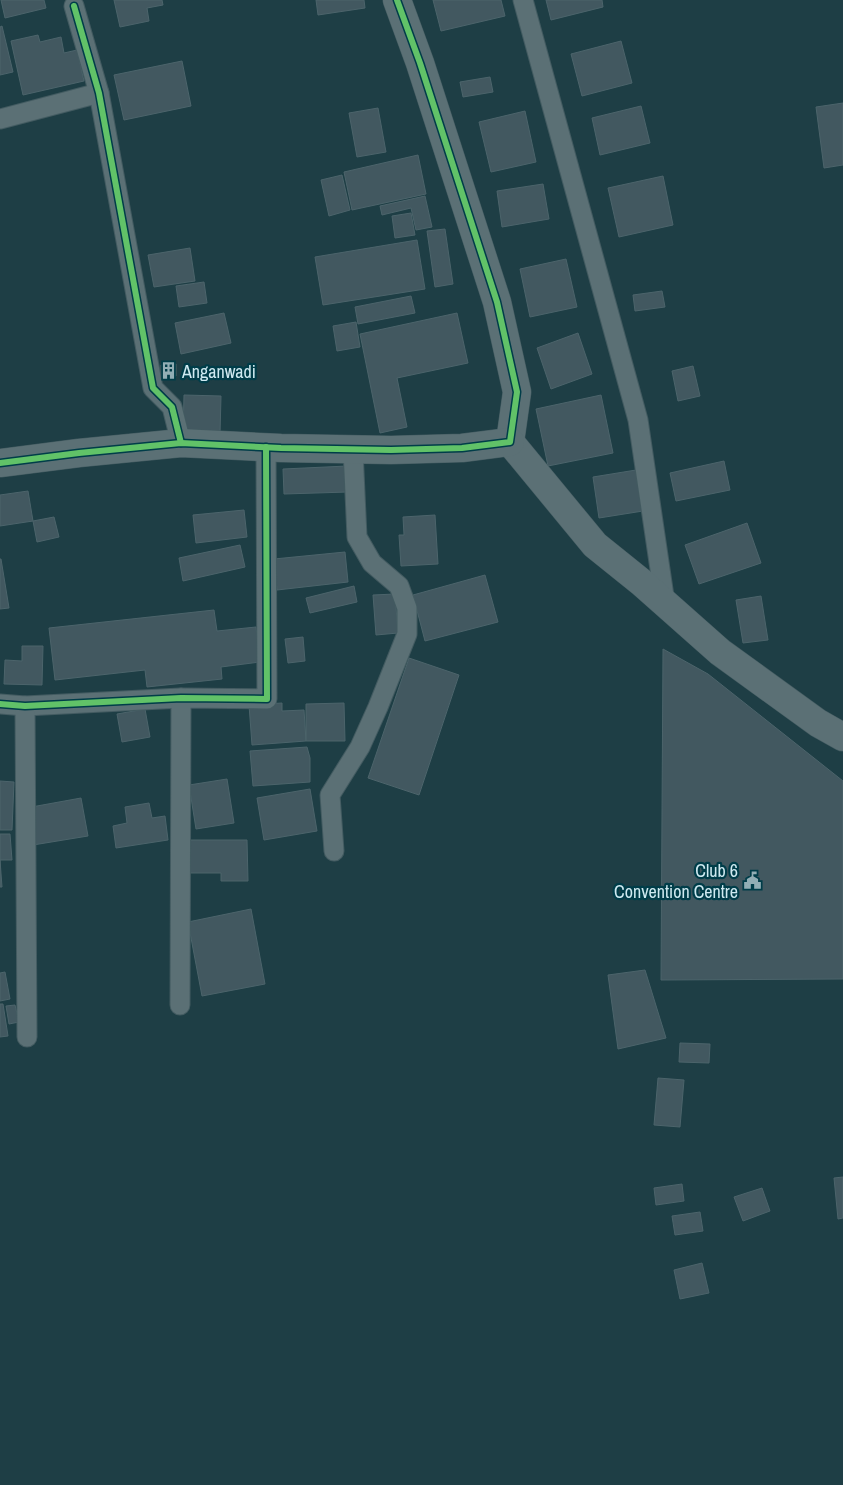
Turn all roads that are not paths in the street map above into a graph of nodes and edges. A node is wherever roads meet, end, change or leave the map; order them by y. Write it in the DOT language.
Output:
graph roads {
  1 [pos="397,0"];
  2 [pos="523,0"];
  3 [pos="74,6"];
  4 [pos="99,93"];
  5 [pos="0,119"];
  6 [pos="510,442"];
  7 [pos="181,443"];
  8 [pos="266,448"];
  9 [pos="353,450"];
  10 [pos="0,463"];
  11 [pos="665,604"];
  12 [pos="181,698"];
  13 [pos="0,704"];
  14 [pos="25,706"];
  15 [pos="843,737"];
  16 [pos="334,850"];
  17 [pos="180,1005"];
  18 [pos="27,1037"];
  1 -- 6 [label="street"];
  2 -- 11 [label="street"];
  3 -- 4 [label="street"];
  4 -- 5 [label="street"];
  4 -- 7 [label="street"];
  6 -- 9 [label="street"];
  6 -- 11 [label="street"];
  7 -- 8 [label="street"];
  7 -- 10 [label="street"];
  8 -- 9 [label="street"];
  8 -- 12 [label="street"];
  9 -- 16 [label="street"];
  11 -- 15 [label="street"];
  12 -- 14 [label="street"];
  12 -- 17 [label="street"];
  13 -- 14 [label="street"];
  14 -- 18 [label="street"];
}
